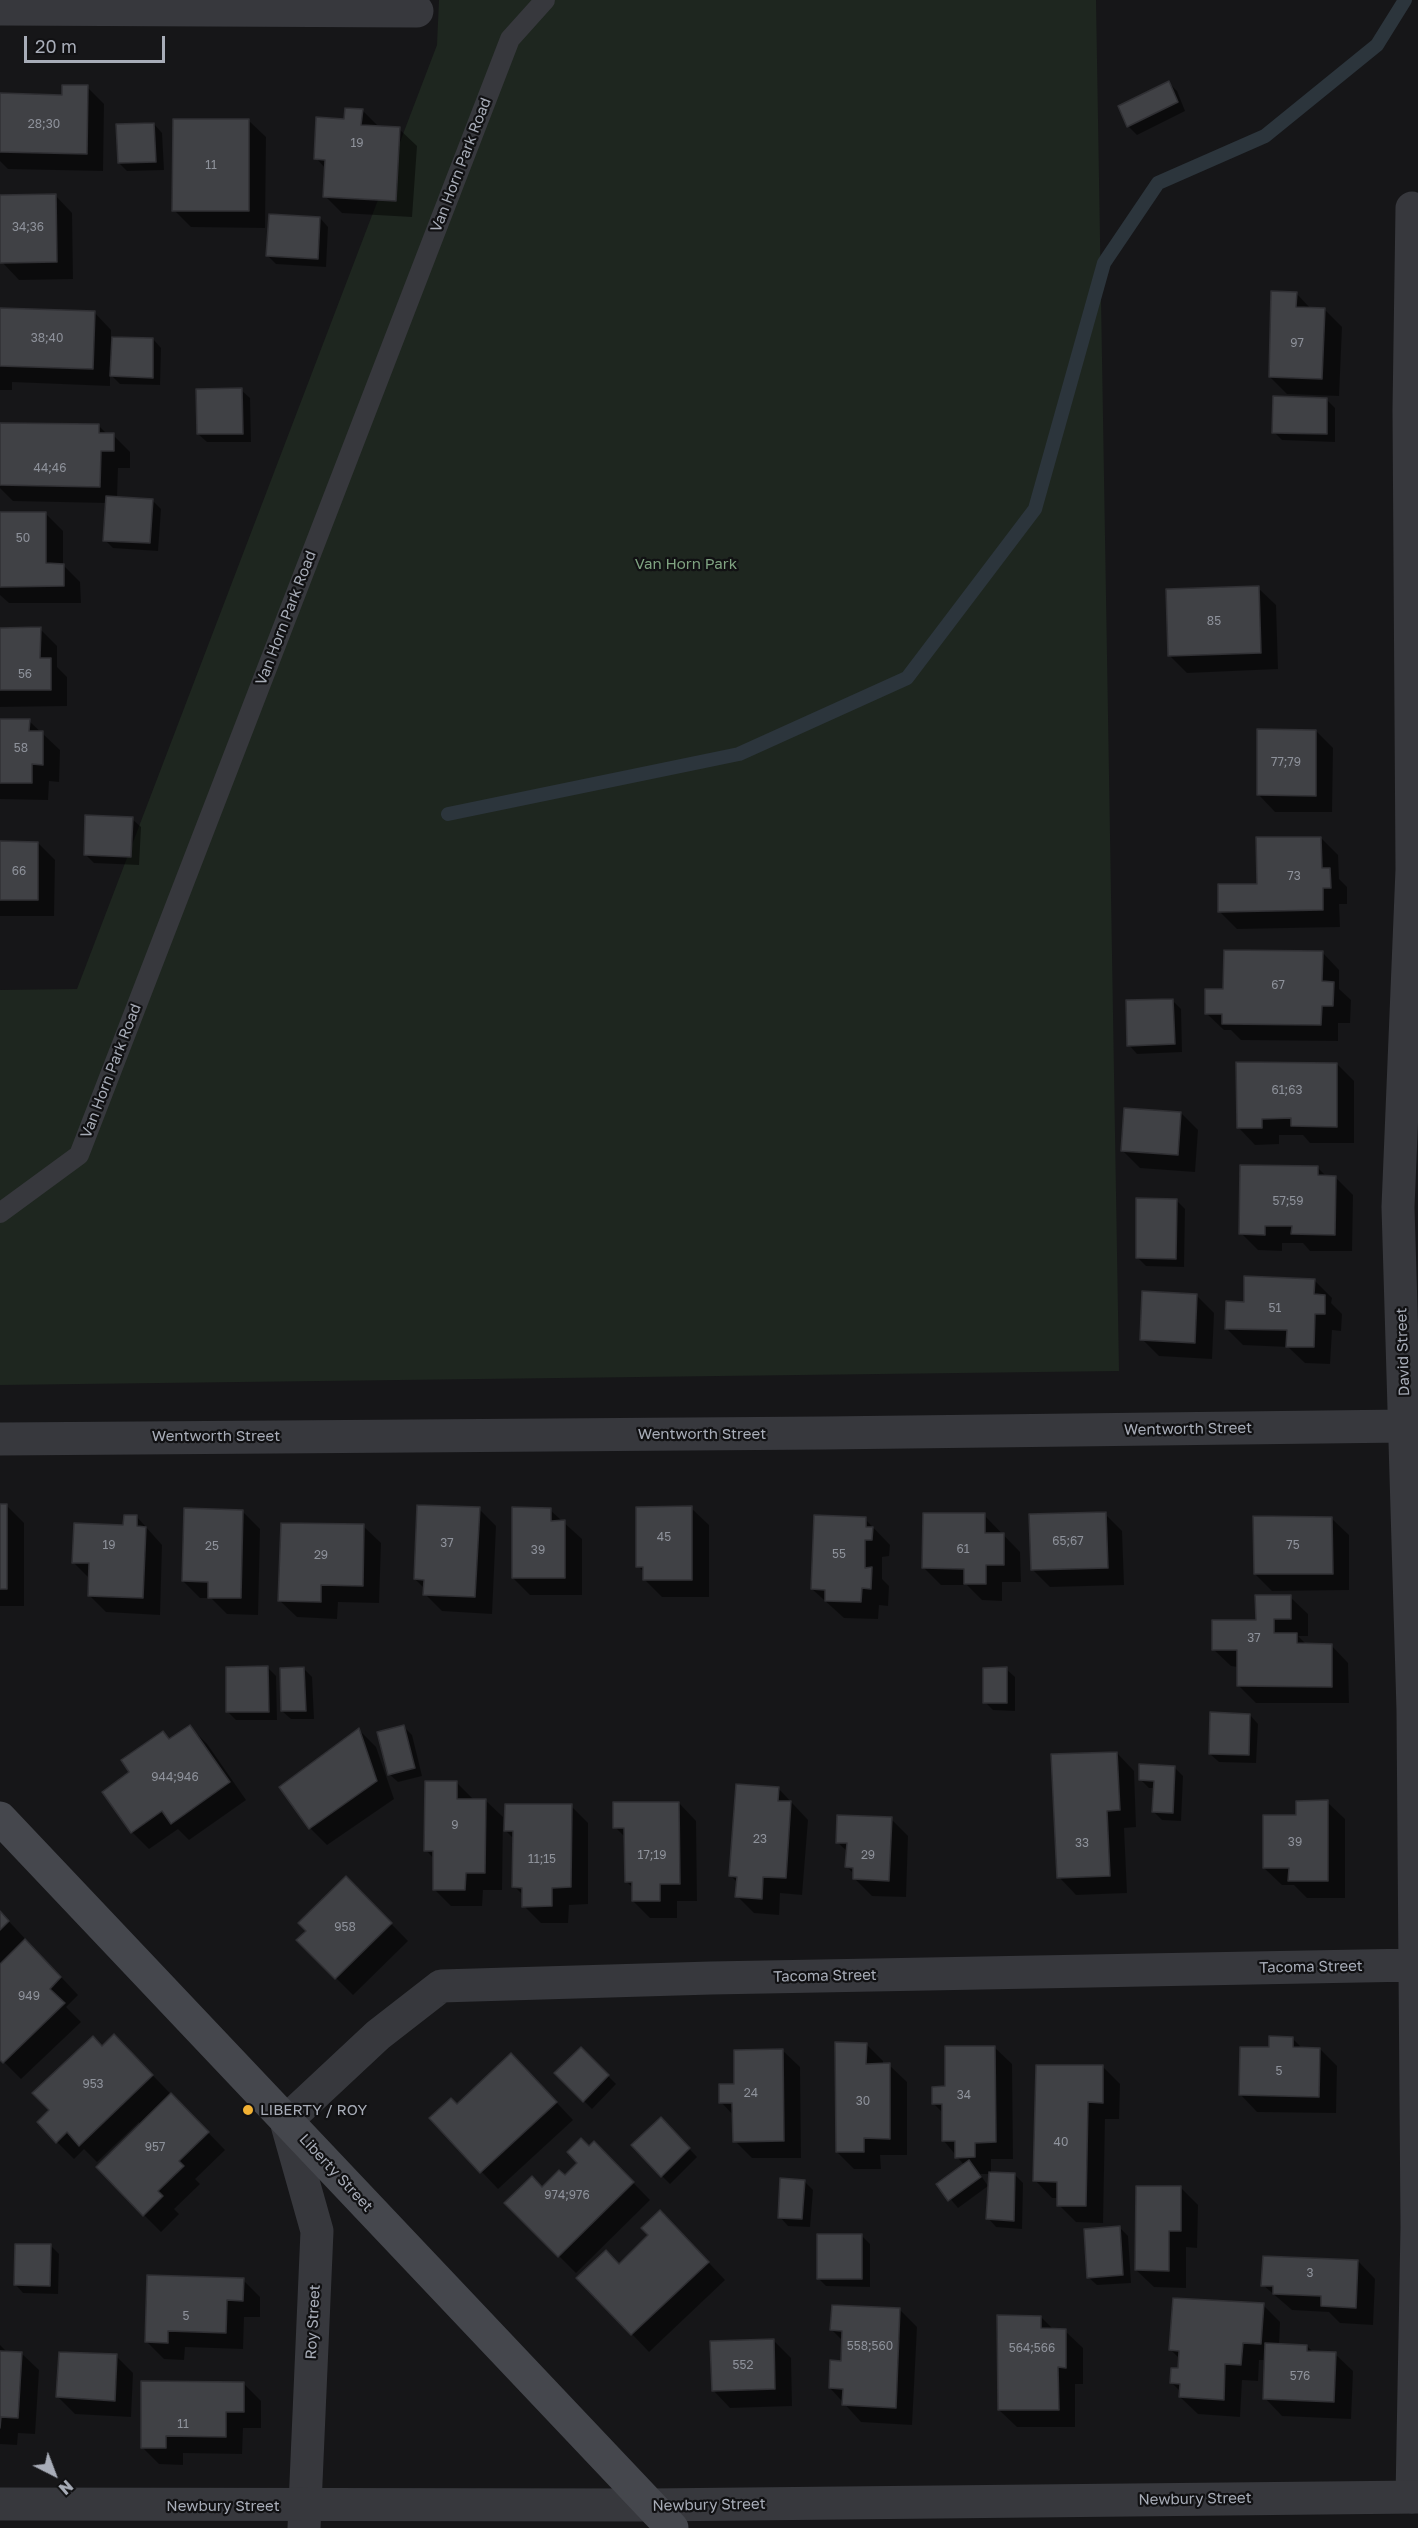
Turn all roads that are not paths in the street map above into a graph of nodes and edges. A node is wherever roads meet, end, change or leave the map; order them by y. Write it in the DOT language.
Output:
graph roads {
  1 [pos="545,0"];
  2 [pos="0,9"];
  3 [pos="417,11"];
  4 [pos="1412,208"];
  5 [pos="1408,1207"];
  6 [pos="0,1213"];
  7 [pos="1405,1426"];
  8 [pos="0,1439"];
  9 [pos="0,1818"];
  10 [pos="1415,1965"];
  11 [pos="286,2121"];
  12 [pos="1415,2497"];
  13 [pos="0,2504"];
  14 [pos="304,2517"];
  15 [pos="661,2517"];
  1 -- 6 [label="lane, Van Horn Park Road"];
  2 -- 3 [label="street"];
  4 -- 5 [label="street, David Street"];
  5 -- 7 [label="street, David Street"];
  7 -- 8 [label="street, Wentworth Street"];
  7 -- 10 [label="street, David Street"];
  9 -- 11 [label="main road, Liberty Street"];
  10 -- 11 [label="street, Tacoma Street"];
  10 -- 12 [label="street, David Street"];
  11 -- 14 [label="street, Roy Street"];
  11 -- 15 [label="main road, Liberty Street"];
  12 -- 15 [label="street, Newbury Street"];
  13 -- 14 [label="street, Newbury Street"];
  14 -- 15 [label="street, Newbury Street"];
}
